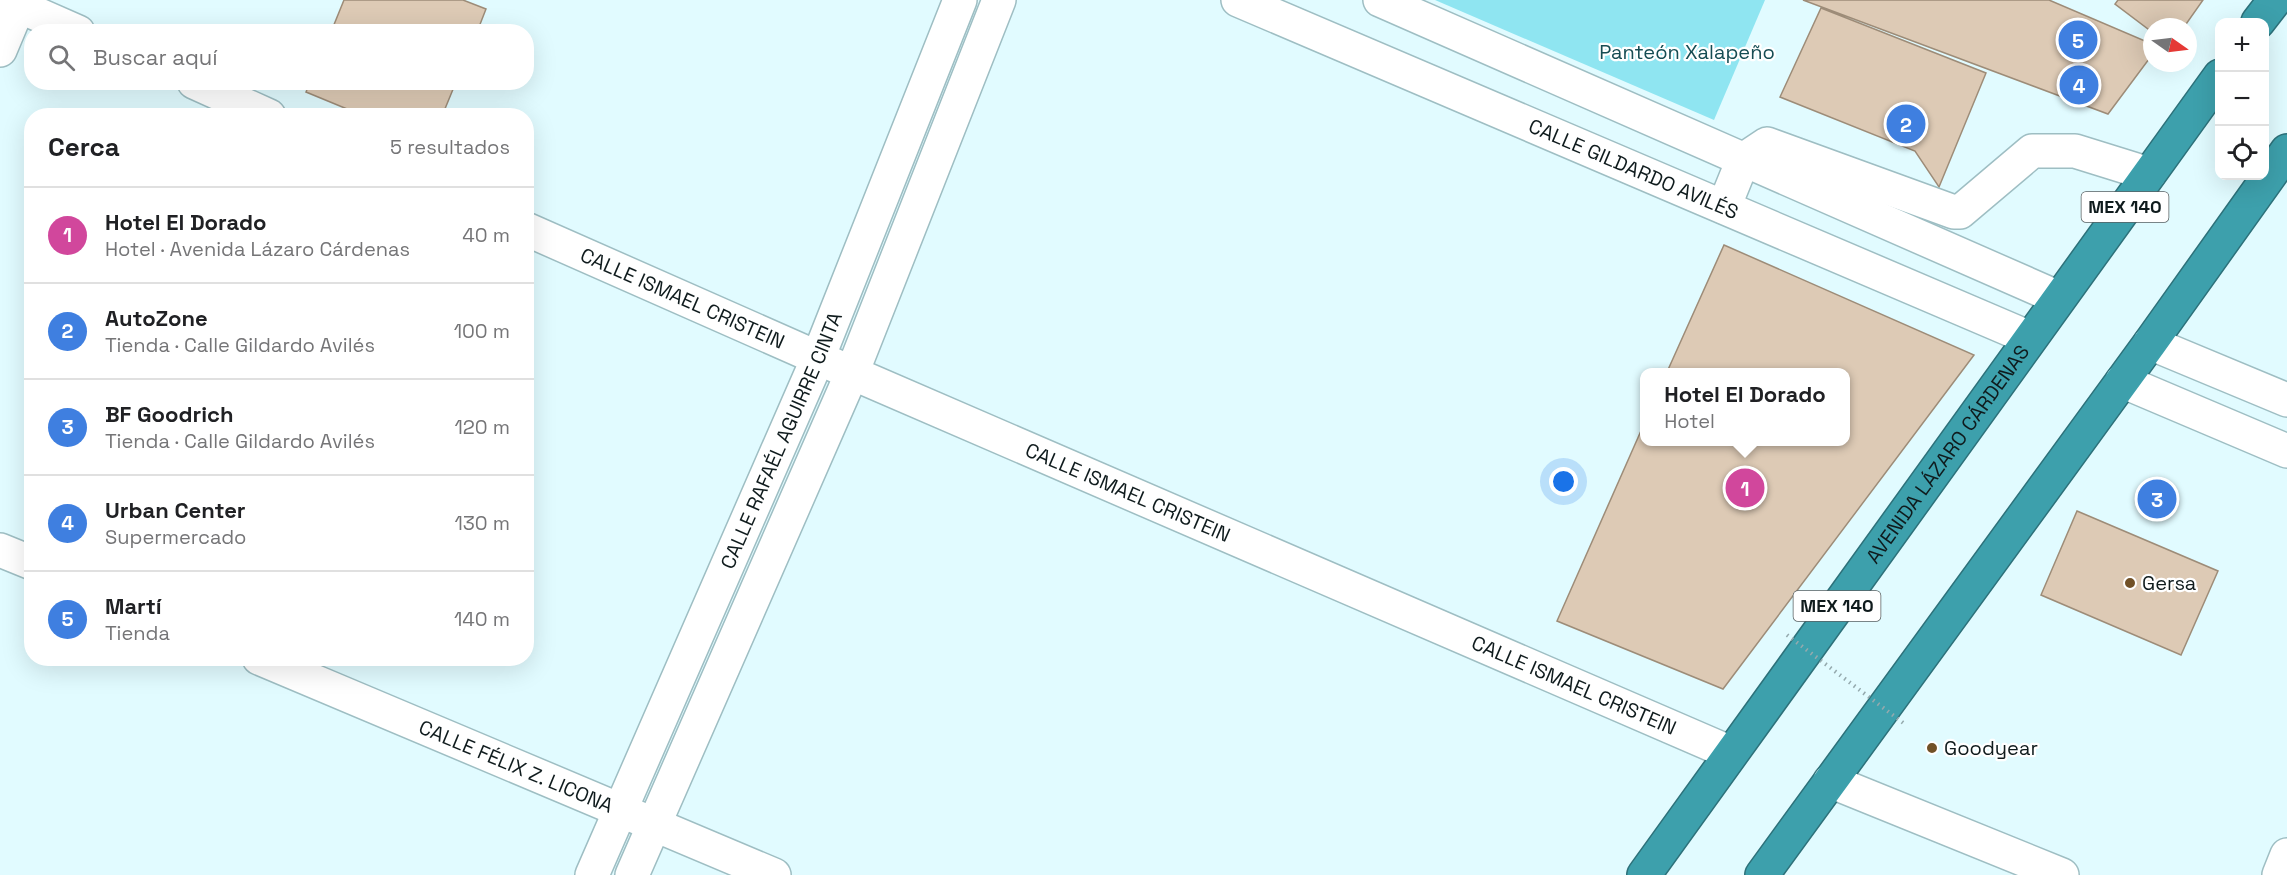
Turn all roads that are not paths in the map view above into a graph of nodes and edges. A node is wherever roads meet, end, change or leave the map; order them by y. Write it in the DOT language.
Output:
graph roads {
  1 [pos="960,0"];
  2 [pos="999,0"];
  3 [pos="1238,0"];
  4 [pos="1380,0"];
  5 [pos="2275,0"];
  6 [pos="15,2"];
  7 [pos="2261,18"];
  8 [pos="61,24"];
  9 [pos="0,50"];
  10 [pos="2215,83"];
  11 [pos="212,90"];
  12 [pos="251,108"];
  13 [pos="2287,151"];
  14 [pos="1743,160"];
  15 [pos="2149,174"];
  16 [pos="1724,207"];
  17 [pos="534,233"];
  18 [pos="2059,298"];
  19 [pos="2030,338"];
  20 [pos="2150,343"];
  21 [pos="818,358"];
  22 [pos="852,373"];
  23 [pos="2122,381"];
  24 [pos="2287,400"];
  25 [pos="2287,451"];
  26 [pos="0,550"];
  27 [pos="24,560"];
  28 [pos="278,666"];
  29 [pos="1731,753"];
  30 [pos="1830,781"];
  31 [pos="621,810"];
  32 [pos="654,824"];
  33 [pos="1675,832"];
  34 [pos="2287,855"];
  35 [pos="592,875"];
  36 [pos="632,875"];
  37 [pos="774,875"];
  38 [pos="1644,875"];
  39 [pos="1657,875"];
  40 [pos="1762,875"];
  41 [pos="2062,875"];
  42 [pos="2279,875"];
  1 -- 21 [label="street, CALLE RAFAÉL AGUIRRE CINTA"];
  2 -- 22 [label="street, CALLE RAFAÉL AGUIRRE CINTA"];
  3 -- 16 [label="street, CALLE GILDARDO AVILÉS"];
  4 -- 14 [label="street"];
  5 -- 7 [label="highway"];
  6 -- 8 [label="street"];
  6 -- 9 [label="street"];
  10 -- 15 [label="highway, AVENIDA LÁZARO CÁRDENAS / MEX 140"];
  11 -- 12 [label="street"];
  13 -- 20 [label="highway"];
  14 -- 15 [label="street"];
  14 -- 16 [label="street"];
  14 -- 18 [label="street"];
  15 -- 18 [label="highway, AVENIDA LÁZARO CÁRDENAS / MEX 140"];
  16 -- 19 [label="street, CALLE GILDARDO AVILÉS"];
  17 -- 21 [label="street, CALLE ISMAEL CRISTEIN"];
  18 -- 19 [label="highway, AVENIDA LÁZARO CÁRDENAS / MEX 140"];
  19 -- 29 [label="highway, AVENIDA LÁZARO CÁRDENAS / MEX 140"];
  20 -- 23 [label="highway"];
  20 -- 24 [label="street"];
  21 -- 22 [label="street, CALLE ISMAEL CRISTEIN"];
  21 -- 31 [label="street, CALLE RAFAÉL AGUIRRE CINTA"];
  22 -- 29 [label="street, CALLE ISMAEL CRISTEIN"];
  22 -- 32 [label="street, CALLE RAFAÉL AGUIRRE CINTA"];
  23 -- 25 [label="street"];
  23 -- 30 [label="highway"];
  26 -- 27 [label="street"];
  28 -- 31 [label="street, CALLE FÉLIX Z. LICONA"];
  29 -- 33 [label="highway, AVENIDA LÁZARO CÁRDENAS / MEX 140"];
  30 -- 40 [label="highway"];
  30 -- 41 [label="street"];
  31 -- 32 [label="street, CALLE FÉLIX Z. LICONA"];
  31 -- 35 [label="street, CALLE RAFAÉL AGUIRRE CINTA"];
  32 -- 36 [label="street, CALLE RAFAÉL AGUIRRE CINTA"];
  32 -- 37 [label="street, CALLE FÉLIX Z. LICONA"];
  33 -- 38 [label="highway, AVENIDA LÁZARO CÁRDENAS / MEX 140"];
  33 -- 39 [label="highway, AVENIDA LÁZARO CÁRDENAS / MEX 140"];
  34 -- 42 [label="street"];
}
